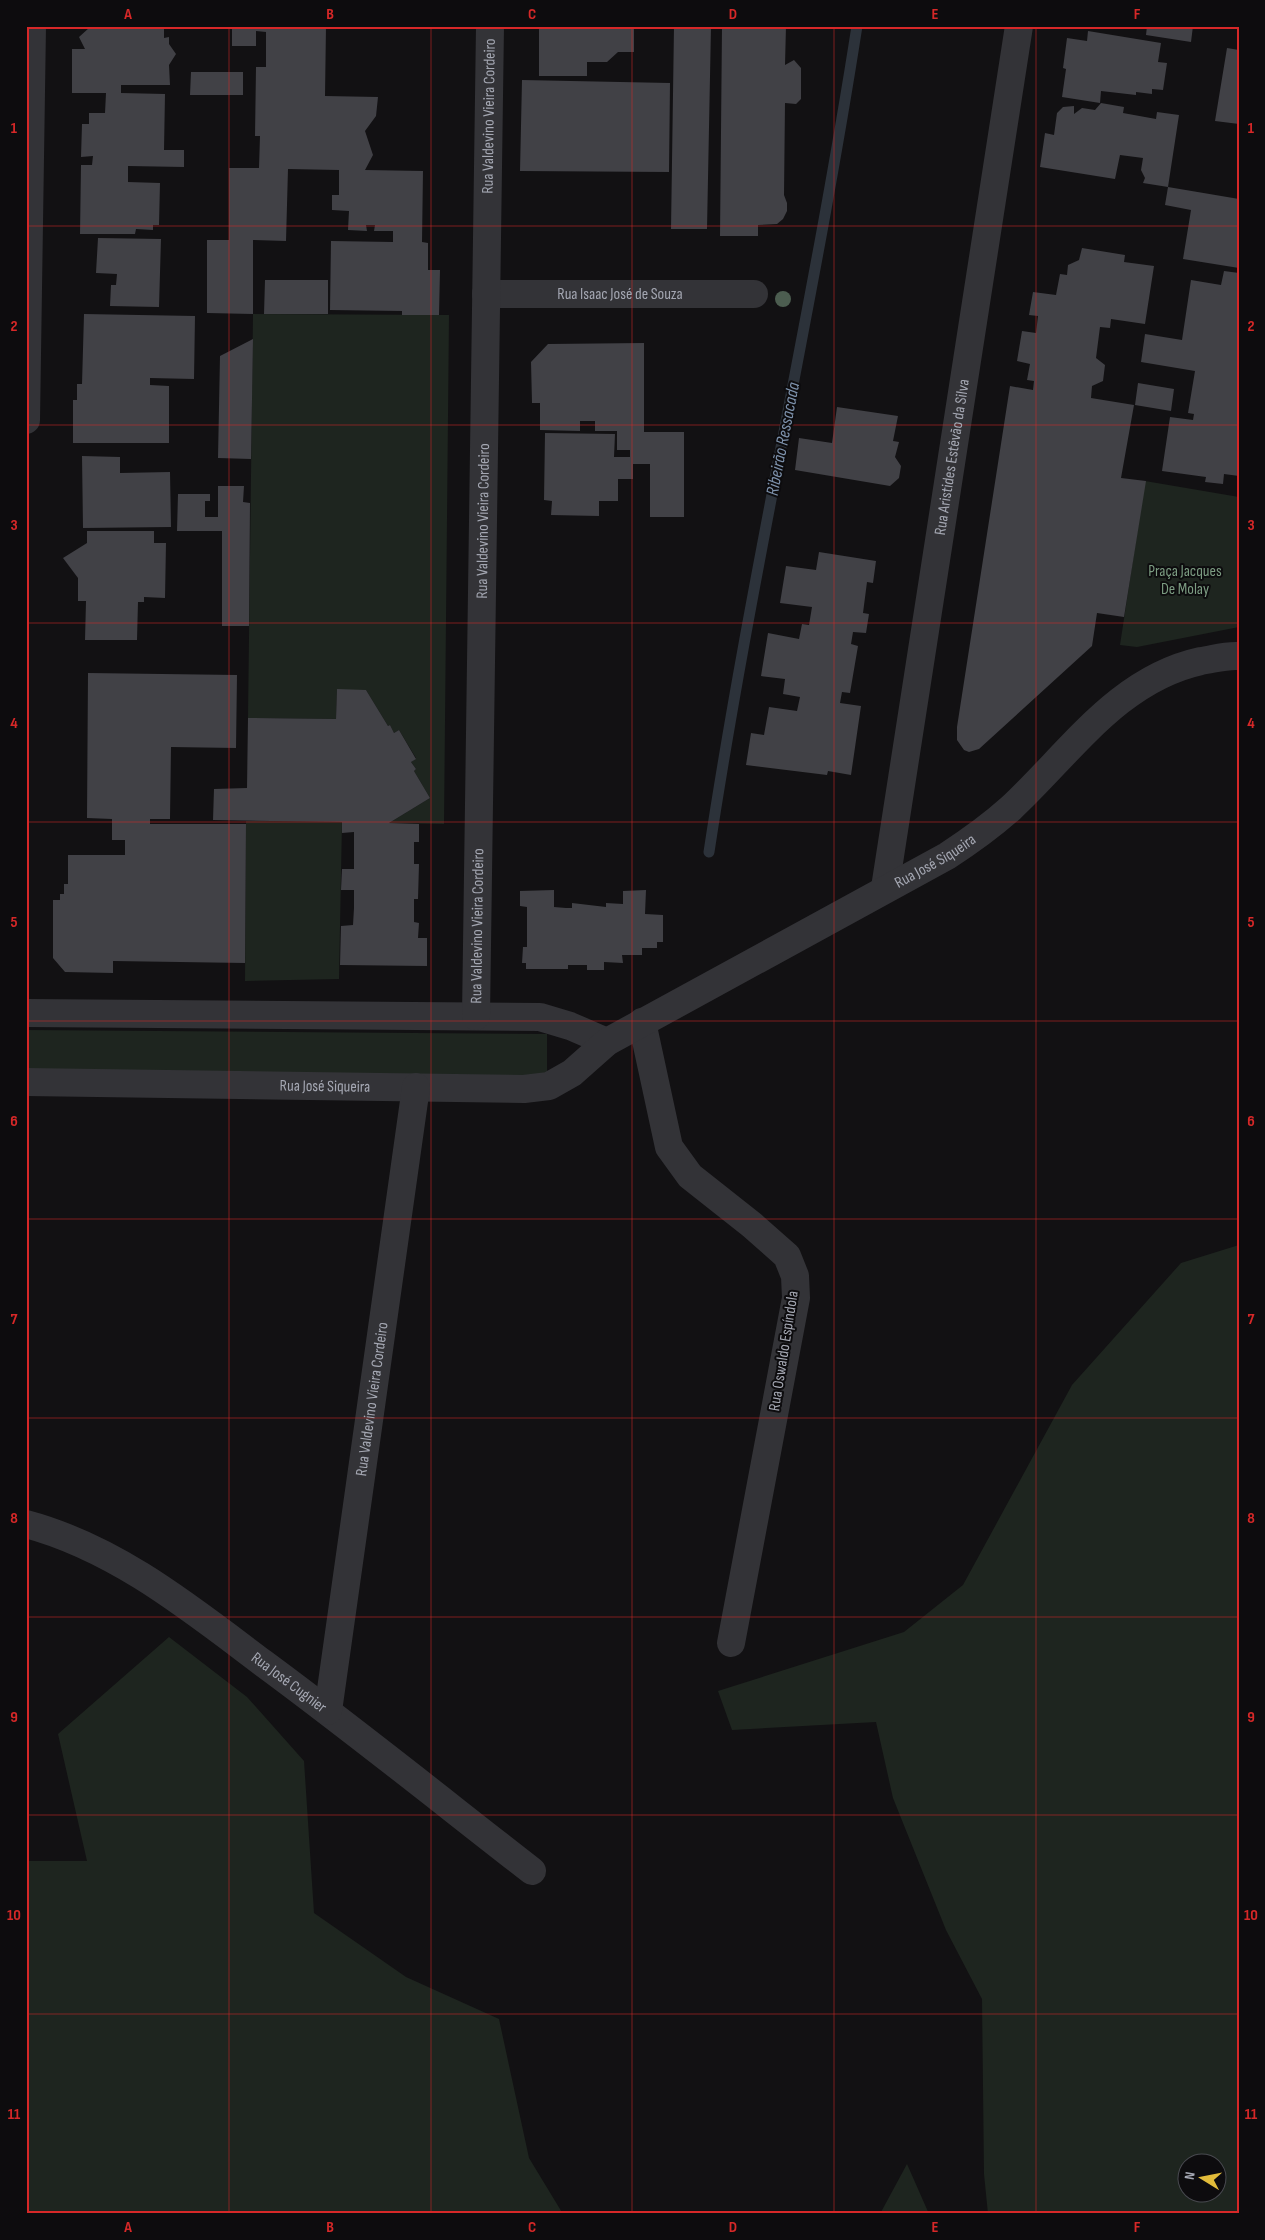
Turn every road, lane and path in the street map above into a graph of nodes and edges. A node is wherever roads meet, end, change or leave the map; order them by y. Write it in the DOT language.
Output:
graph roads {
  1 [pos="32,26"];
  2 [pos="490,26"];
  3 [pos="1019,26"];
  4 [pos="486,294"];
  5 [pos="754,294"];
  6 [pos="26,420"];
  7 [pos="1239,656"];
  8 [pos="885,888"];
  9 [pos="26,1014"];
  10 [pos="476,1016"];
  11 [pos="642,1022"];
  12 [pos="607,1042"];
  13 [pos="26,1082"];
  14 [pos="416,1087"];
  15 [pos="26,1524"];
  16 [pos="731,1643"];
  17 [pos="328,1711"];
  18 [pos="532,1870"];
  1 -- 6 [label="street"];
  2 -- 4 [label="street, Rua Valdevino Vieira Cordeiro"];
  3 -- 8 [label="street, Rua Aristides Estêvão da Silva"];
  4 -- 5 [label="street, Rua Isaac José de Souza"];
  4 -- 10 [label="street, Rua Valdevino Vieira Cordeiro"];
  7 -- 8 [label="street, Rua José Siqueira"];
  8 -- 11 [label="street, Rua José Siqueira"];
  9 -- 10 [label="street"];
  10 -- 12 [label="street"];
  11 -- 12 [label="street, Rua José Siqueira"];
  11 -- 16 [label="street, Rua Oswaldo Espíndola"];
  12 -- 14 [label="street, Rua José Siqueira"];
  13 -- 14 [label="street, Rua José Siqueira"];
  14 -- 17 [label="street, Rua Valdevino Vieira Cordeiro"];
  15 -- 17 [label="street, Rua José Cugnier"];
  17 -- 18 [label="street, Rua José Cugnier"];
}
